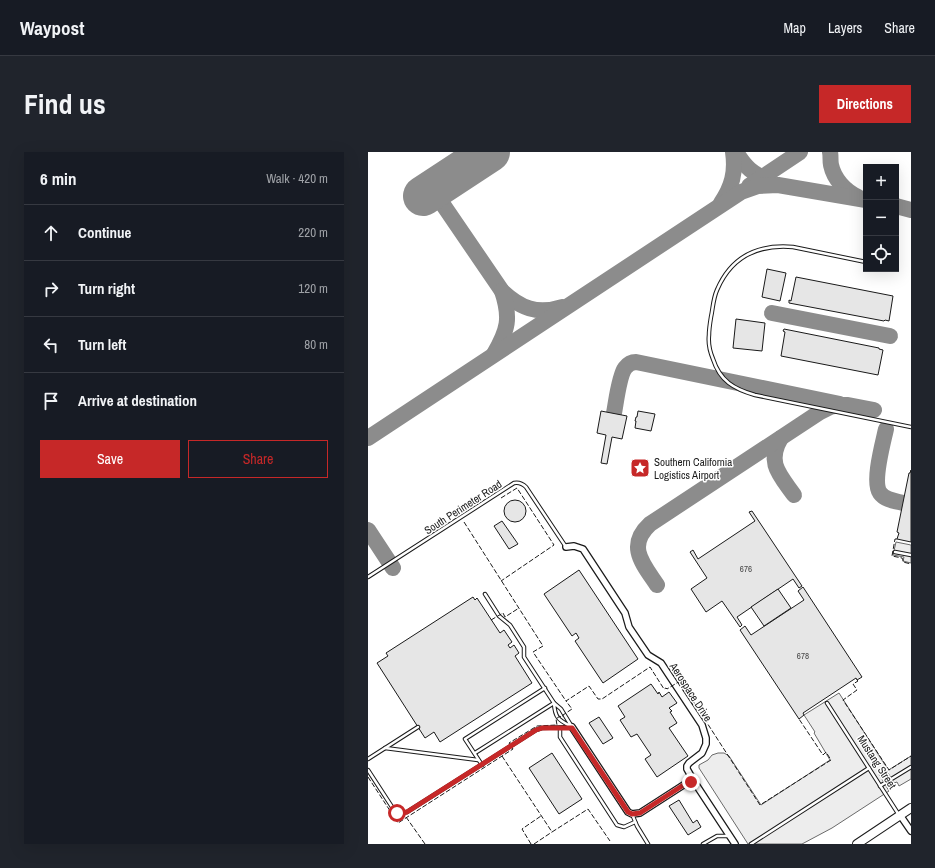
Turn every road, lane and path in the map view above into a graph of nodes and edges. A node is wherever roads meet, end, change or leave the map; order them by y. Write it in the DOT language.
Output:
graph roads {
  1 [pos="863,261"];
  2 [pos="911,427"];
  3 [pos="566,547"];
  4 [pos="895,552"];
  5 [pos="911,555"];
  6 [pos="368,577"];
  7 [pos="485,594"];
  8 [pos="545,688"];
  9 [pos="554,703"];
  10 [pos="827,703"];
  11 [pos="418,727"];
  12 [pos="560,728"];
  13 [pos="572,728"];
  14 [pos="385,748"];
  15 [pos="475,753"];
  16 [pos="368,759"];
  17 [pos="479,760"];
  18 [pos="482,764"];
  19 [pos="911,767"];
  20 [pos="869,768"];
  21 [pos="368,770"];
  22 [pos="695,783"];
  23 [pos="880,786"];
  24 [pos="911,808"];
  25 [pos="632,814"];
  26 [pos="900,815"];
  27 [pos="635,822"];
  28 [pos="911,831"];
  29 [pos="730,836"];
  30 [pos="648,844"];
  31 [pos="703,844"];
  32 [pos="735,844"];
  33 [pos="751,844"];
  34 [pos="857,844"];
  1 -- 2 [label="lane"];
  3 -- 6 [label="lane, South Perimeter Road"];
  3 -- 22 [label="street, Aerospace Drive"];
  4 -- 5 [label="lane"];
  7 -- 8 [label="lane"];
  8 -- 9 [label="lane"];
  8 -- 15 [label="lane"];
  9 -- 13 [label="lane"];
  9 -- 13 [label="lane"];
  9 -- 15 [label="lane"];
  10 -- 20 [label="lane, Mustang Street"];
  11 -- 14 [label="lane"];
  12 -- 13 [label="lane"];
  12 -- 18 [label="lane"];
  12 -- 27 [label="lane"];
  13 -- 25 [label="street"];
  14 -- 16 [label="lane"];
  14 -- 17 [label="lane"];
  15 -- 17 [label="lane"];
  17 -- 18 [label="lane"];
  18 -- 21 [label="lane"];
  19 -- 23 [label="lane"];
  20 -- 23 [label="lane, Mustang Street"];
  20 -- 33 [label="lane"];
  22 -- 25 [label="street"];
  22 -- 29 [label="street, Aerospace Drive"];
  23 -- 26 [label="lane, Mustang Street"];
  24 -- 26 [label="street"];
  25 -- 27 [label="lane"];
  26 -- 28 [label="street, Mustang Street"];
  26 -- 34 [label="street"];
  27 -- 30 [label="lane"];
  29 -- 31 [label="lane"];
  29 -- 32 [label="street, Aerospace Drive"];
}
